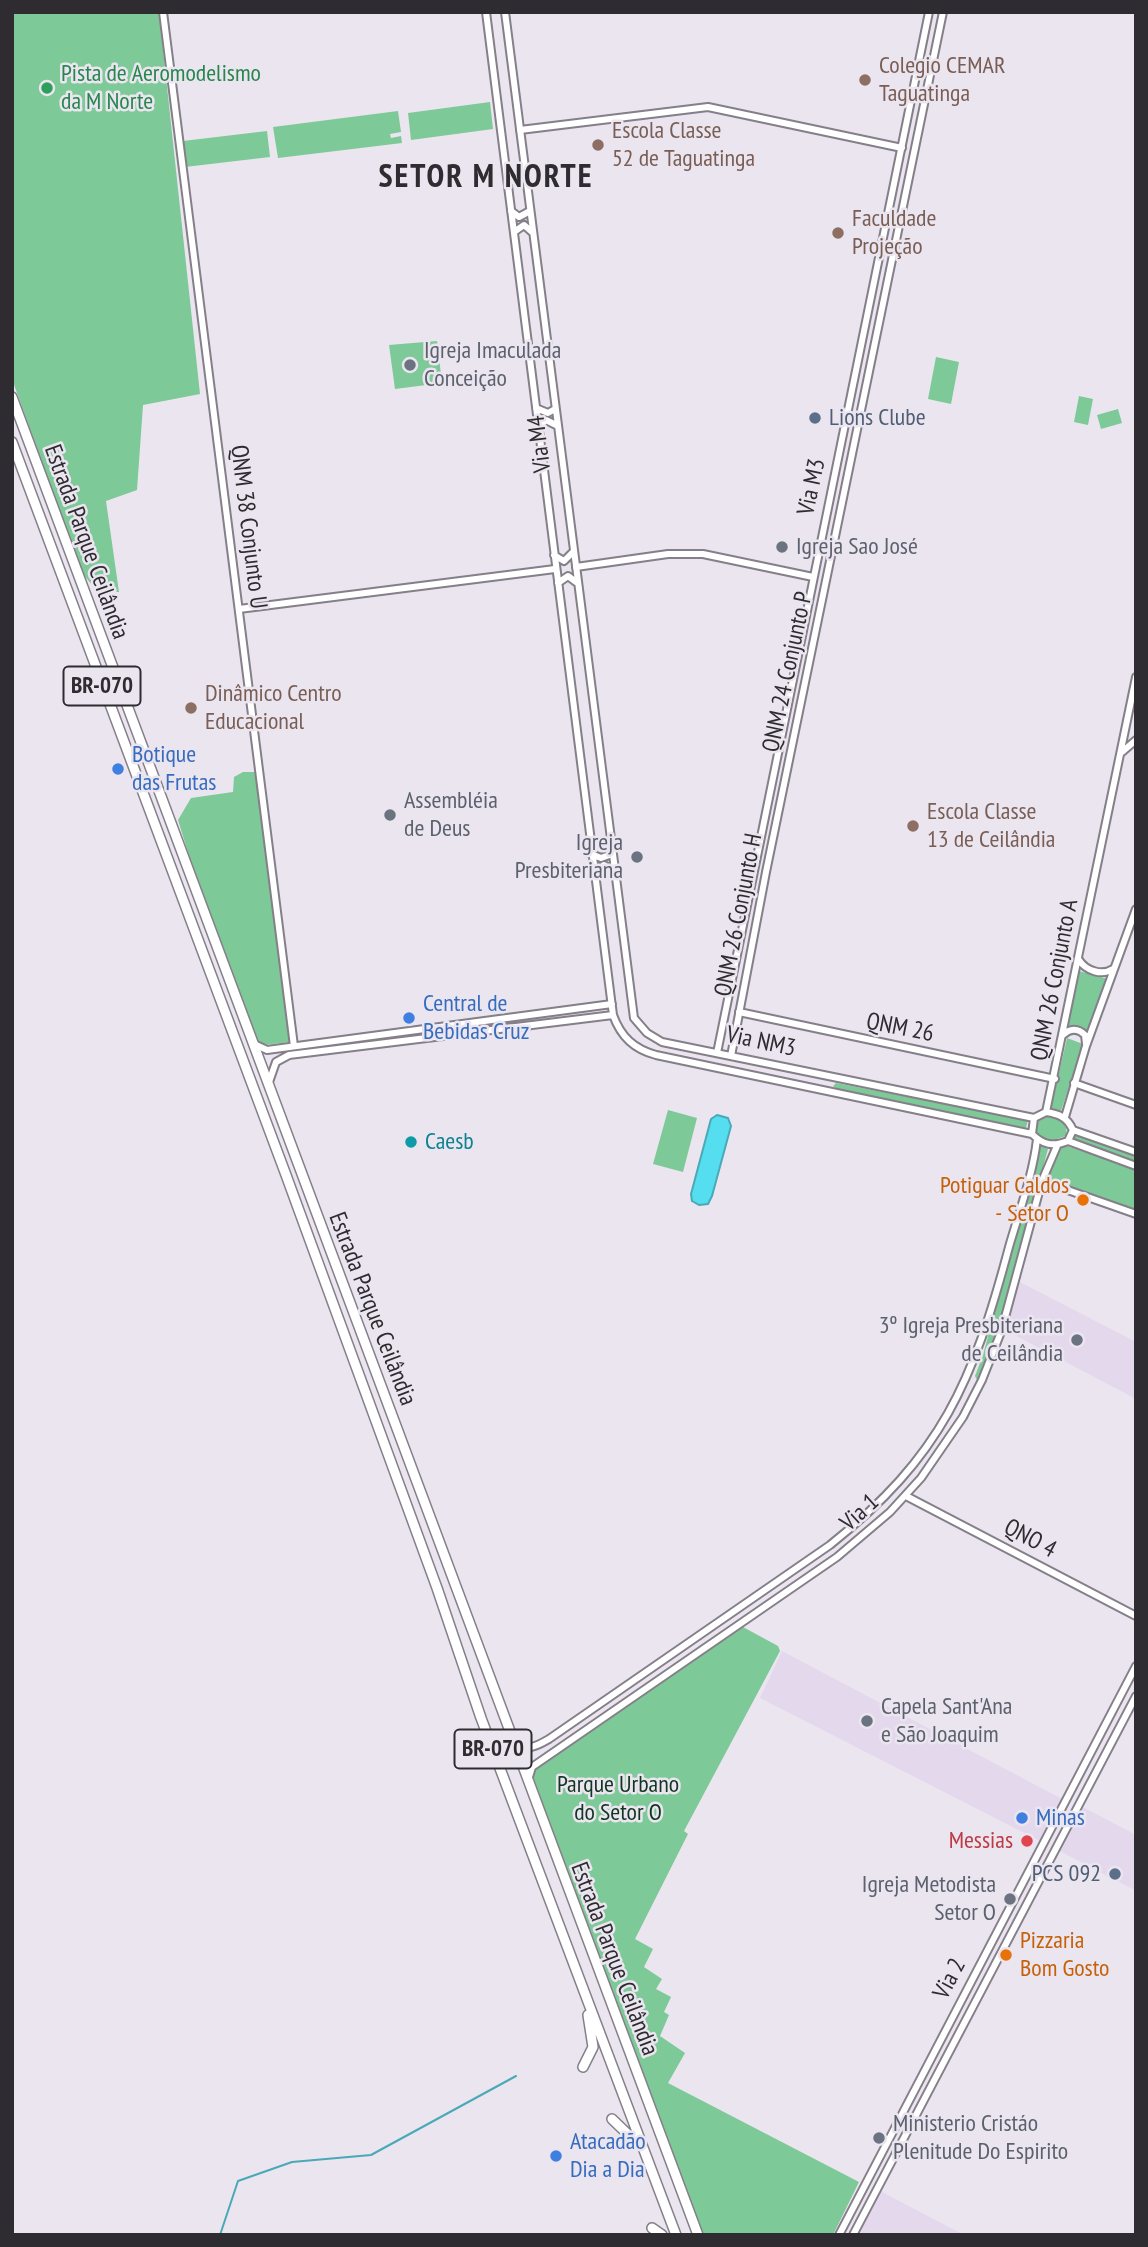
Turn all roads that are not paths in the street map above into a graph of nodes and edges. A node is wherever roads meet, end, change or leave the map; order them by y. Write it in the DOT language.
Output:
graph roads {
  1 [pos="163,12"];
  2 [pos="485,12"];
  3 [pos="505,12"];
  4 [pos="931,12"];
  5 [pos="942,14"];
  6 [pos="912,93"];
  7 [pos="520,130"];
  8 [pos="917,138"];
  9 [pos="902,148"];
  10 [pos="898,162"];
  11 [pos="903,207"];
  12 [pos="510,209"];
  13 [pos="530,211"];
  14 [pos="514,232"];
  15 [pos="533,234"];
  16 [pos="874,282"];
  17 [pos="877,336"];
  18 [pos="12,397"];
  19 [pos="849,401"];
  20 [pos="555,409"];
  21 [pos="536,412"];
  22 [pos="557,427"];
  23 [pos="538,428"];
  24 [pos="12,442"];
  25 [pos="854,446"];
  26 [pos="57,523"];
  27 [pos="824,523"];
  28 [pos="43,527"];
  29 [pos="573,552"];
  30 [pos="554,555"];
  31 [pos="830,564"];
  32 [pos="576,567"];
  33 [pos="555,569"];
  34 [pos="813,577"];
  35 [pos="577,583"];
  36 [pos="557,585"];
  37 [pos="811,590"];
  38 [pos="239,609"];
  39 [pos="816,635"];
  40 [pos="1136,677"];
  41 [pos="785,715"];
  42 [pos="1136,740"];
  43 [pos="1121,754"];
  44 [pos="790,759"];
  45 [pos="777,825"];
  46 [pos="177,841"];
  47 [pos="161,845"];
  48 [pos="591,854"];
  49 [pos="612,854"];
  50 [pos="754,870"];
  51 [pos="614,871"];
  52 [pos="594,872"];
  53 [pos="766,872"];
  54 [pos="1136,909"];
  55 [pos="1079,960"];
  56 [pos="1114,968"];
  57 [pos="612,1004"];
  58 [pos="583,1008"];
  59 [pos="739,1013"];
  60 [pos="613,1015"];
  61 [pos="584,1019"];
  62 [pos="721,1029"];
  63 [pos="736,1031"];
  64 [pos="1063,1036"];
  65 [pos="253,1043"];
  66 [pos="680,1045"];
  67 [pos="291,1046"];
  68 [pos="1086,1046"];
  69 [pos="696,1049"];
  70 [pos="716,1053"];
  71 [pos="289,1055"];
  72 [pos="731,1056"];
  73 [pos="673,1058"];
  74 [pos="695,1063"];
  75 [pos="819,1074"];
  76 [pos="837,1078"];
  77 [pos="1055,1079"];
  78 [pos="268,1083"];
  79 [pos="1074,1083"];
  80 [pos="816,1087"];
  81 [pos="833,1091"];
  82 [pos="1136,1105"];
  83 [pos="1046,1112"];
  84 [pos="1065,1117"];
  85 [pos="1034,1118"];
  86 [pos="1073,1130"];
  87 [pos="1034,1136"];
  88 [pos="1068,1142"];
  89 [pos="1057,1146"];
  90 [pos="1136,1152"];
  91 [pos="1136,1166"];
  92 [pos="1042,1181"];
  93 [pos="315,1211"];
  94 [pos="1136,1214"];
  95 [pos="301,1216"];
  96 [pos="982,1342"];
  97 [pos="982,1380"];
  98 [pos="974,1397"];
  99 [pos="946,1418"];
  100 [pos="906,1496"];
  101 [pos="428,1516"];
  102 [pos="411,1517"];
  103 [pos="837,1558"];
  104 [pos="799,1566"];
  105 [pos="1136,1616"];
  106 [pos="671,1654"];
  107 [pos="1136,1666"];
  108 [pos="679,1667"];
  109 [pos="1136,1696"];
  110 [pos="1112,1710"];
  111 [pos="1124,1718"];
  112 [pos="1105,1723"];
  113 [pos="1117,1730"];
  114 [pos="513,1740"];
  115 [pos="528,1781"];
  116 [pos="1004,1918"];
  117 [pos="1016,1925"];
  118 [pos="997,1931"];
  119 [pos="1008,1939"];
  120 [pos="573,1956"];
  121 [pos="602,1981"];
  122 [pos="585,1988"];
  123 [pos="583,2067"];
  124 [pos="912,2096"];
  125 [pos="923,2102"];
  126 [pos="906,2107"];
  127 [pos="918,2113"];
  128 [pos="611,2119"];
  129 [pos="650,2167"];
  130 [pos="652,2228"];
  131 [pos="662,2235"];
  132 [pos="676,2235"];
  133 [pos="698,2235"];
  134 [pos="839,2235"];
  135 [pos="853,2235"];
  1 -- 38 [label="main road, QNM 38 Conjunto U"];
  2 -- 12 [label="main road, Via M4"];
  3 -- 7 [label="main road, Via M4"];
  4 -- 5 [label="main road"];
  4 -- 6 [label="main road, Via M3"];
  5 -- 8 [label="main road"];
  6 -- 8 [label="main road"];
  6 -- 9 [label="main road, Via M3"];
  7 -- 9 [label="main road"];
  7 -- 13 [label="main road, Via M4"];
  8 -- 11 [label="main road"];
  9 -- 10 [label="main road, Via M3"];
  10 -- 11 [label="main road"];
  10 -- 16 [label="main road, Via M3"];
  11 -- 17 [label="main road"];
  12 -- 13 [label="main road"];
  12 -- 14 [label="main road, Via M4"];
  13 -- 15 [label="main road, Via M4"];
  14 -- 15 [label="main road"];
  14 -- 21 [label="main road, Via M4"];
  15 -- 20 [label="main road, Via M4"];
  16 -- 17 [label="main road"];
  16 -- 19 [label="main road, Via M3"];
  17 -- 25 [label="main road"];
  18 -- 26 [label="highway, Estrada Parque Ceilândia / BR-070"];
  19 -- 25 [label="main road"];
  19 -- 27 [label="main road, Via M3"];
  20 -- 21 [label="main road"];
  20 -- 22 [label="main road, Via M4"];
  21 -- 23 [label="main road, Via M4"];
  22 -- 23 [label="main road"];
  22 -- 29 [label="main road, Via M4"];
  23 -- 30 [label="main road, Via M4"];
  24 -- 28 [label="highway, Estrada Parque Ceilândia / BR-070"];
  25 -- 31 [label="main road"];
  26 -- 28 [label="highway"];
  26 -- 46 [label="highway, Estrada Parque Ceilândia / BR-070"];
  27 -- 31 [label="main road"];
  27 -- 34 [label="main road, Via M3"];
  28 -- 47 [label="highway, Estrada Parque Ceilândia / BR-070"];
  29 -- 30 [label="main road"];
  29 -- 32 [label="main road, Via M4"];
  30 -- 33 [label="main road, Via M4"];
  31 -- 39 [label="main road, QNM 24 Conjunto P"];
  32 -- 34 [label="main road"];
  32 -- 35 [label="main road, Via M4"];
  33 -- 36 [label="main road, Via M4"];
  33 -- 38 [label="main road"];
  34 -- 37 [label="main road, Via M3"];
  35 -- 36 [label="main road"];
  35 -- 49 [label="main road, Via M4"];
  36 -- 48 [label="main road, Via M4"];
  37 -- 39 [label="main road"];
  37 -- 41 [label="main road, Via M3"];
  38 -- 67 [label="main road, QNM 38 Conjunto U"];
  39 -- 44 [label="main road, QNM 24 Conjunto P"];
  40 -- 43 [label="main road, QNM 26 Conjunto A"];
  41 -- 44 [label="main road"];
  41 -- 50 [label="main road, Via M3"];
  42 -- 43 [label="main road"];
  43 -- 55 [label="main road, QNM 26 Conjunto A"];
  44 -- 45 [label="main road, QNM 24 Conjunto P"];
  45 -- 53 [label="main road, QNM 26 Conjunto H"];
  46 -- 47 [label="highway"];
  46 -- 65 [label="highway, Estrada Parque Ceilândia / BR-070"];
  47 -- 95 [label="highway, Estrada Parque Ceilândia / BR-070"];
  48 -- 49 [label="main road"];
  48 -- 52 [label="main road, Via M4"];
  49 -- 51 [label="main road, Via M4"];
  50 -- 53 [label="main road"];
  50 -- 62 [label="main road, Via M3"];
  51 -- 52 [label="main road"];
  51 -- 66 [label="main road, Via NM3"];
  52 -- 57 [label="main road, Via M4"];
  53 -- 59 [label="main road, QNM 26 Conjunto H"];
  54 -- 56 [label="main road"];
  55 -- 56 [label="main road"];
  55 -- 64 [label="main road, QNM 26 Conjunto A"];
  56 -- 68 [label="main road"];
  57 -- 58 [label="main road"];
  57 -- 60 [label="main road, Via NM3"];
  58 -- 61 [label="main road"];
  58 -- 67 [label="main road"];
  59 -- 63 [label="main road"];
  59 -- 77 [label="main road, QNM 26"];
  60 -- 61 [label="main road"];
  60 -- 73 [label="main road, Via NM3"];
  61 -- 71 [label="main road"];
  62 -- 63 [label="main road"];
  62 -- 70 [label="main road, Via M3"];
  63 -- 72 [label="main road"];
  64 -- 68 [label="main road"];
  64 -- 77 [label="main road, QNM 26 Conjunto A"];
  65 -- 67 [label="main road"];
  65 -- 78 [label="highway, Estrada Parque Ceilândia / BR-070"];
  66 -- 69 [label="main road, Via NM3"];
  66 -- 73 [label="main road"];
  67 -- 71 [label="main road, QNM 38 Conjunto U"];
  68 -- 79 [label="main road"];
  69 -- 70 [label="main road, Via NM3"];
  69 -- 74 [label="main road"];
  70 -- 72 [label="main road, Via NM3"];
  71 -- 78 [label="main road"];
  72 -- 75 [label="main road, Via NM3"];
  73 -- 74 [label="main road, Via NM3"];
  74 -- 80 [label="main road, Via NM3"];
  75 -- 76 [label="main road, Via NM3"];
  75 -- 80 [label="main road"];
  76 -- 81 [label="main road"];
  76 -- 85 [label="main road, Via NM3"];
  77 -- 83 [label="main road, QNM 26 Conjunto A"];
  78 -- 93 [label="highway, Estrada Parque Ceilândia / BR-070"];
  79 -- 82 [label="main road"];
  79 -- 84 [label="main road"];
  80 -- 81 [label="main road, Via NM3"];
  81 -- 87 [label="main road, Via NM3"];
  83 -- 84 [label="main road"];
  83 -- 85 [label="main road"];
  84 -- 86 [label="main road"];
  85 -- 87 [label="main road"];
  86 -- 88 [label="main road"];
  86 -- 90 [label="main road"];
  87 -- 89 [label="main road"];
  87 -- 96 [label="main road, Via 1"];
  88 -- 89 [label="main road"];
  88 -- 91 [label="main road"];
  89 -- 92 [label="main road, Via 1"];
  92 -- 94 [label="main road"];
  92 -- 97 [label="main road, Via 1"];
  93 -- 95 [label="highway"];
  93 -- 101 [label="highway, Estrada Parque Ceilândia / BR-070"];
  95 -- 102 [label="highway, Estrada Parque Ceilândia / BR-070"];
  96 -- 97 [label="main road"];
  96 -- 99 [label="main road, Via 1"];
  97 -- 98 [label="main road, Via 1"];
  98 -- 99 [label="main road"];
  98 -- 100 [label="main road, Via 1"];
  99 -- 104 [label="main road, Via 1"];
  100 -- 103 [label="main road, Via 1"];
  100 -- 105 [label="main road, QNO 4"];
  101 -- 102 [label="highway"];
  101 -- 114 [label="highway, Estrada Parque Ceilândia / BR-070"];
  102 -- 120 [label="highway, Estrada Parque Ceilândia / BR-070"];
  103 -- 104 [label="main road"];
  103 -- 108 [label="main road, Via 1"];
  104 -- 106 [label="main road, Via 1"];
  106 -- 108 [label="main road"];
  106 -- 114 [label="main road, Via 1"];
  107 -- 110 [label="main road, Via 2"];
  108 -- 115 [label="main road, Via 1"];
  109 -- 111 [label="main road, Via 2"];
  110 -- 111 [label="main road"];
  110 -- 112 [label="main road, Via 2"];
  111 -- 113 [label="main road, Via 2"];
  112 -- 113 [label="main road"];
  112 -- 116 [label="main road, Via 2"];
  113 -- 117 [label="main road, Via 2"];
  114 -- 115 [label="highway, Estrada Parque Ceilândia / BR-070"];
  115 -- 121 [label="highway, Estrada Parque Ceilândia / BR-070"];
  116 -- 117 [label="main road"];
  116 -- 118 [label="main road, Via 2"];
  117 -- 119 [label="main road, Via 2"];
  118 -- 119 [label="main road"];
  118 -- 124 [label="main road, Via 2"];
  119 -- 125 [label="main road, Via 2"];
  120 -- 122 [label="highway, Estrada Parque Ceilândia / BR-070"];
  120 -- 123 [label="highway"];
  121 -- 122 [label="highway"];
  121 -- 133 [label="highway, Estrada Parque Ceilândia / BR-070"];
  122 -- 129 [label="highway, Estrada Parque Ceilândia / BR-070"];
  124 -- 125 [label="main road"];
  124 -- 126 [label="main road, Via 2"];
  125 -- 127 [label="main road, Via 2"];
  126 -- 127 [label="main road"];
  126 -- 134 [label="main road, Via 2"];
  127 -- 135 [label="main road, Via 2"];
  128 -- 129 [label="highway"];
  129 -- 132 [label="highway, Estrada Parque Ceilândia / BR-070"];
  130 -- 131 [label="highway"];
}
